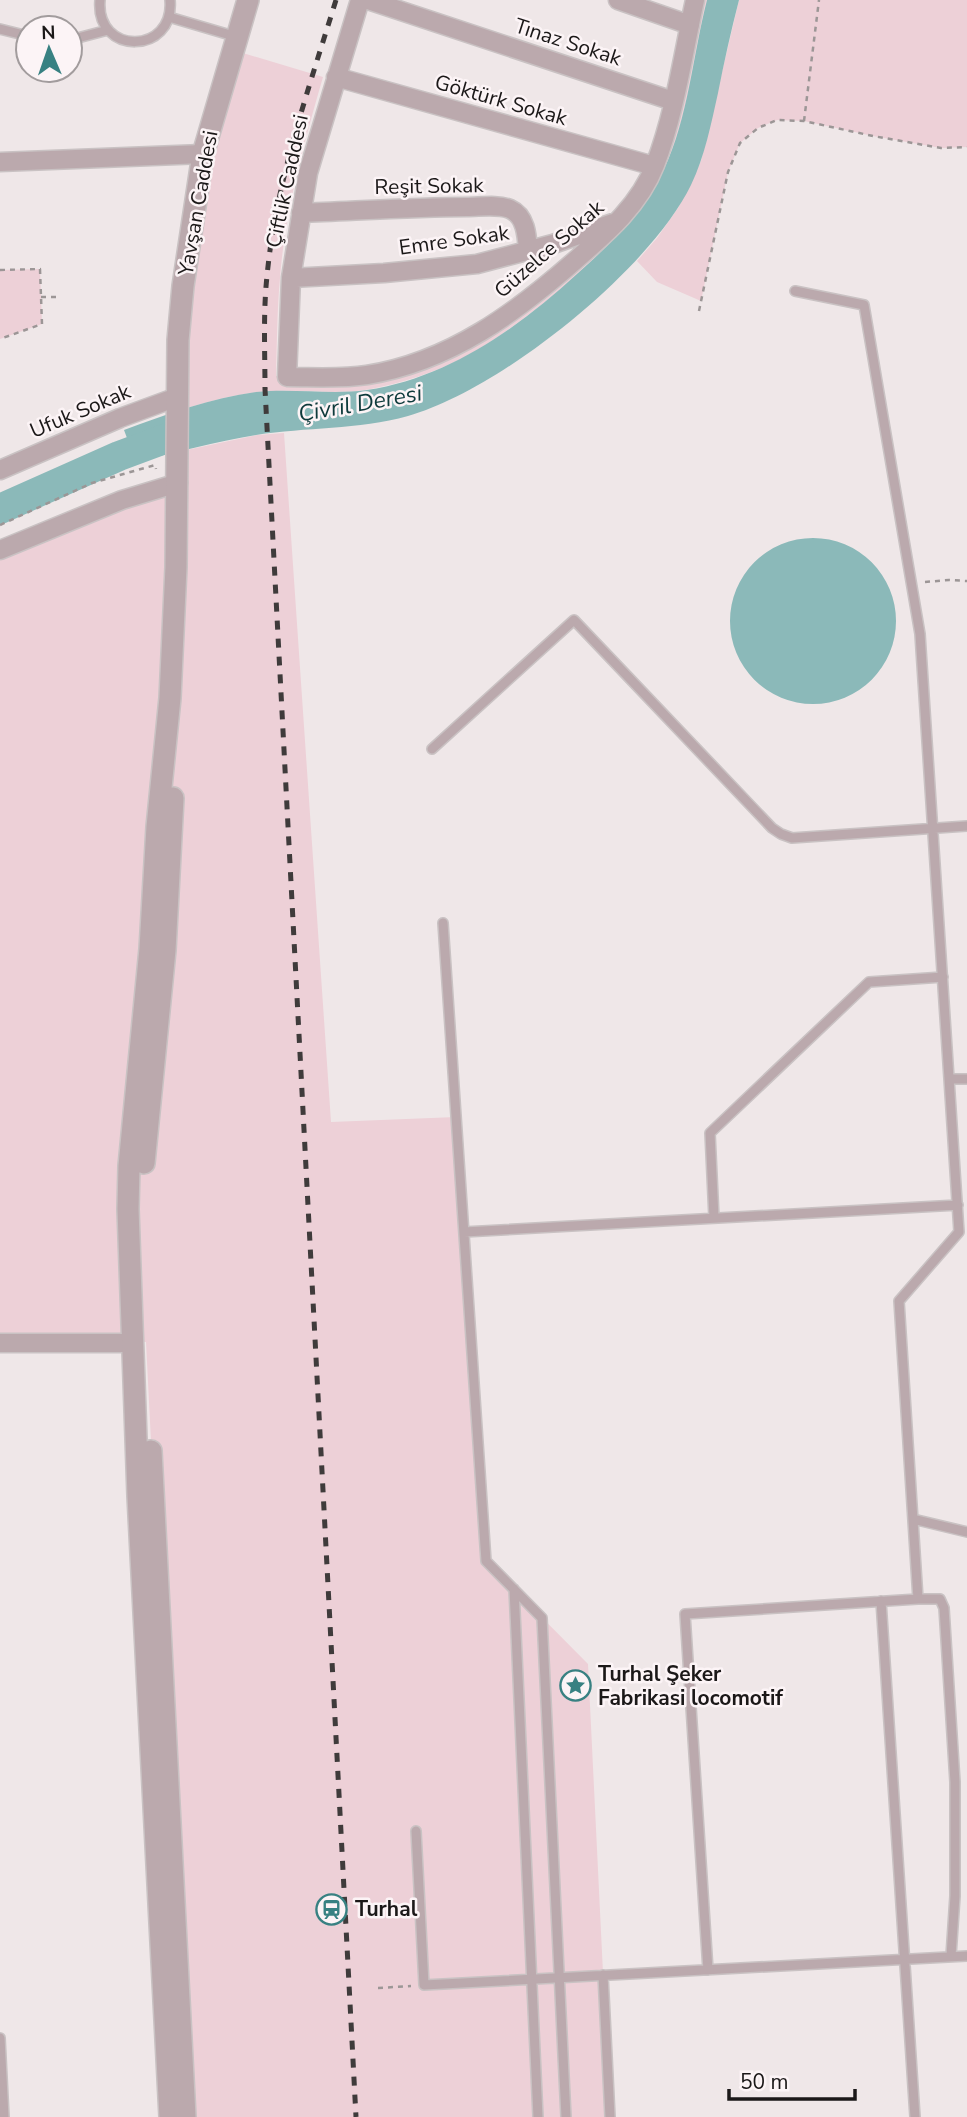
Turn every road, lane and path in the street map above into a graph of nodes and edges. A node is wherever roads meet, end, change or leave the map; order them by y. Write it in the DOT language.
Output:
graph roads {
  1 [pos="100,0"];
  2 [pos="170,0"];
  3 [pos="248,0"];
  4 [pos="360,0"];
  5 [pos="368,0"];
  6 [pos="618,0"];
  7 [pos="695,0"];
  8 [pos="819,0"];
  9 [pos="169,17"];
  10 [pos="690,26"];
  11 [pos="108,30"];
  12 [pos="84,36"];
  13 [pos="237,37"];
  14 [pos="336,77"];
  15 [pos="673,101"];
  16 [pos="804,121"];
  17 [pos="967,146"];
  18 [pos="203,154"];
  19 [pos="0,162"];
  20 [pos="654,166"];
  21 [pos="301,213"];
  22 [pos="618,222"];
  23 [pos="528,251"];
  24 [pos="0,270"];
  25 [pos="291,278"];
  26 [pos="795,291"];
  27 [pos="41,297"];
  28 [pos="60,297"];
  29 [pos="699,311"];
  30 [pos="0,339"];
  31 [pos="288,377"];
  32 [pos="177,404"];
  33 [pos="155,465"];
  34 [pos="0,470"];
  35 [pos="178,474"];
  36 [pos="0,525"];
  37 [pos="0,550"];
  38 [pos="967,581"];
  39 [pos="912,584"];
  40 [pos="170,698"];
  41 [pos="432,749"];
  42 [pos="967,826"];
  43 [pos="933,828"];
  44 [pos="443,923"];
  45 [pos="943,977"];
  46 [pos="949,1079"];
  47 [pos="967,1079"];
  48 [pos="958,1205"];
  49 [pos="715,1218"];
  50 [pos="464,1232"];
  51 [pos="0,1343"];
  52 [pos="132,1343"];
  53 [pos="913,1519"];
  54 [pos="967,1532"];
  55 [pos="514,1589"];
  56 [pos="918,1599"];
  57 [pos="881,1601"];
  58 [pos="415,1831"];
  59 [pos="951,1956"];
  60 [pos="967,1956"];
  61 [pos="904,1958"];
  62 [pos="708,1969"];
  63 [pos="603,1975"];
  64 [pos="559,1978"];
  65 [pos="532,1979"];
  66 [pos="424,1985"];
  67 [pos="378,1988"];
  68 [pos="0,2038"];
  69 [pos="4,2117"];
  70 [pos="170,2117"];
  71 [pos="185,2117"];
  72 [pos="538,2117"];
  73 [pos="566,2117"];
  74 [pos="610,2117"];
  75 [pos="915,2117"];
  1 -- 11 [label="lane"];
  2 -- 9 [label="lane"];
  3 -- 13 [label="street, Yavşan Caddesi"];
  4 -- 14 [label="street, Çiftlik Caddesi"];
  5 -- 15 [label="street, Tınaz Sokak"];
  6 -- 10 [label="street"];
  7 -- 10 [label="street, Güzelce Sokak"];
  8 -- 16 [label="path"];
  9 -- 11 [label="lane"];
  9 -- 13 [label="lane"];
  10 -- 15 [label="street, Güzelce Sokak"];
  11 -- 12 [label="lane"];
  13 -- 18 [label="street, Yavşan Caddesi"];
  14 -- 20 [label="street, Göktürk Sokak"];
  14 -- 21 [label="street, Çiftlik Caddesi"];
  15 -- 20 [label="street, Güzelce Sokak"];
  16 -- 17 [label="path"];
  16 -- 29 [label="path"];
  18 -- 19 [label="street"];
  18 -- 32 [label="street, Yavşan Caddesi"];
  20 -- 22 [label="street, Güzelce Sokak"];
  21 -- 23 [label="street, Reşit Sokak"];
  21 -- 25 [label="street, Çiftlik Caddesi"];
  22 -- 23 [label="street, Emre Sokak"];
  22 -- 31 [label="street, Güzelce Sokak"];
  23 -- 25 [label="street, Emre Sokak"];
  24 -- 27 [label="path"];
  25 -- 31 [label="street, Çiftlik Caddesi"];
  26 -- 39 [label="lane"];
  27 -- 28 [label="path"];
  27 -- 30 [label="path"];
  32 -- 34 [label="street, Ufuk Sokak"];
  32 -- 35 [label="street, Yavşan Caddesi"];
  33 -- 36 [label="path"];
  35 -- 37 [label="street"];
  35 -- 40 [label="street, Yavşan Caddesi"];
  38 -- 39 [label="path"];
  39 -- 43 [label="lane"];
  40 -- 52 [label="street"];
  40 -- 71 [label="street"];
  41 -- 43 [label="lane"];
  42 -- 43 [label="lane"];
  43 -- 45 [label="lane"];
  44 -- 50 [label="lane"];
  45 -- 46 [label="lane"];
  45 -- 49 [label="lane"];
  46 -- 47 [label="lane"];
  46 -- 48 [label="lane"];
  48 -- 49 [label="lane"];
  48 -- 53 [label="lane"];
  49 -- 50 [label="lane"];
  50 -- 55 [label="lane"];
  51 -- 52 [label="street"];
  52 -- 70 [label="street"];
  53 -- 54 [label="lane"];
  53 -- 56 [label="lane"];
  55 -- 64 [label="lane"];
  55 -- 65 [label="lane"];
  56 -- 57 [label="lane"];
  56 -- 59 [label="lane"];
  57 -- 61 [label="lane"];
  57 -- 62 [label="lane"];
  58 -- 66 [label="lane"];
  59 -- 60 [label="lane"];
  59 -- 61 [label="lane"];
  61 -- 62 [label="lane"];
  61 -- 75 [label="lane"];
  62 -- 63 [label="lane"];
  63 -- 64 [label="lane"];
  63 -- 74 [label="lane"];
  64 -- 65 [label="lane"];
  64 -- 73 [label="lane"];
  65 -- 66 [label="lane"];
  65 -- 72 [label="lane"];
  66 -- 67 [label="path"];
  68 -- 69 [label="lane"];
}
